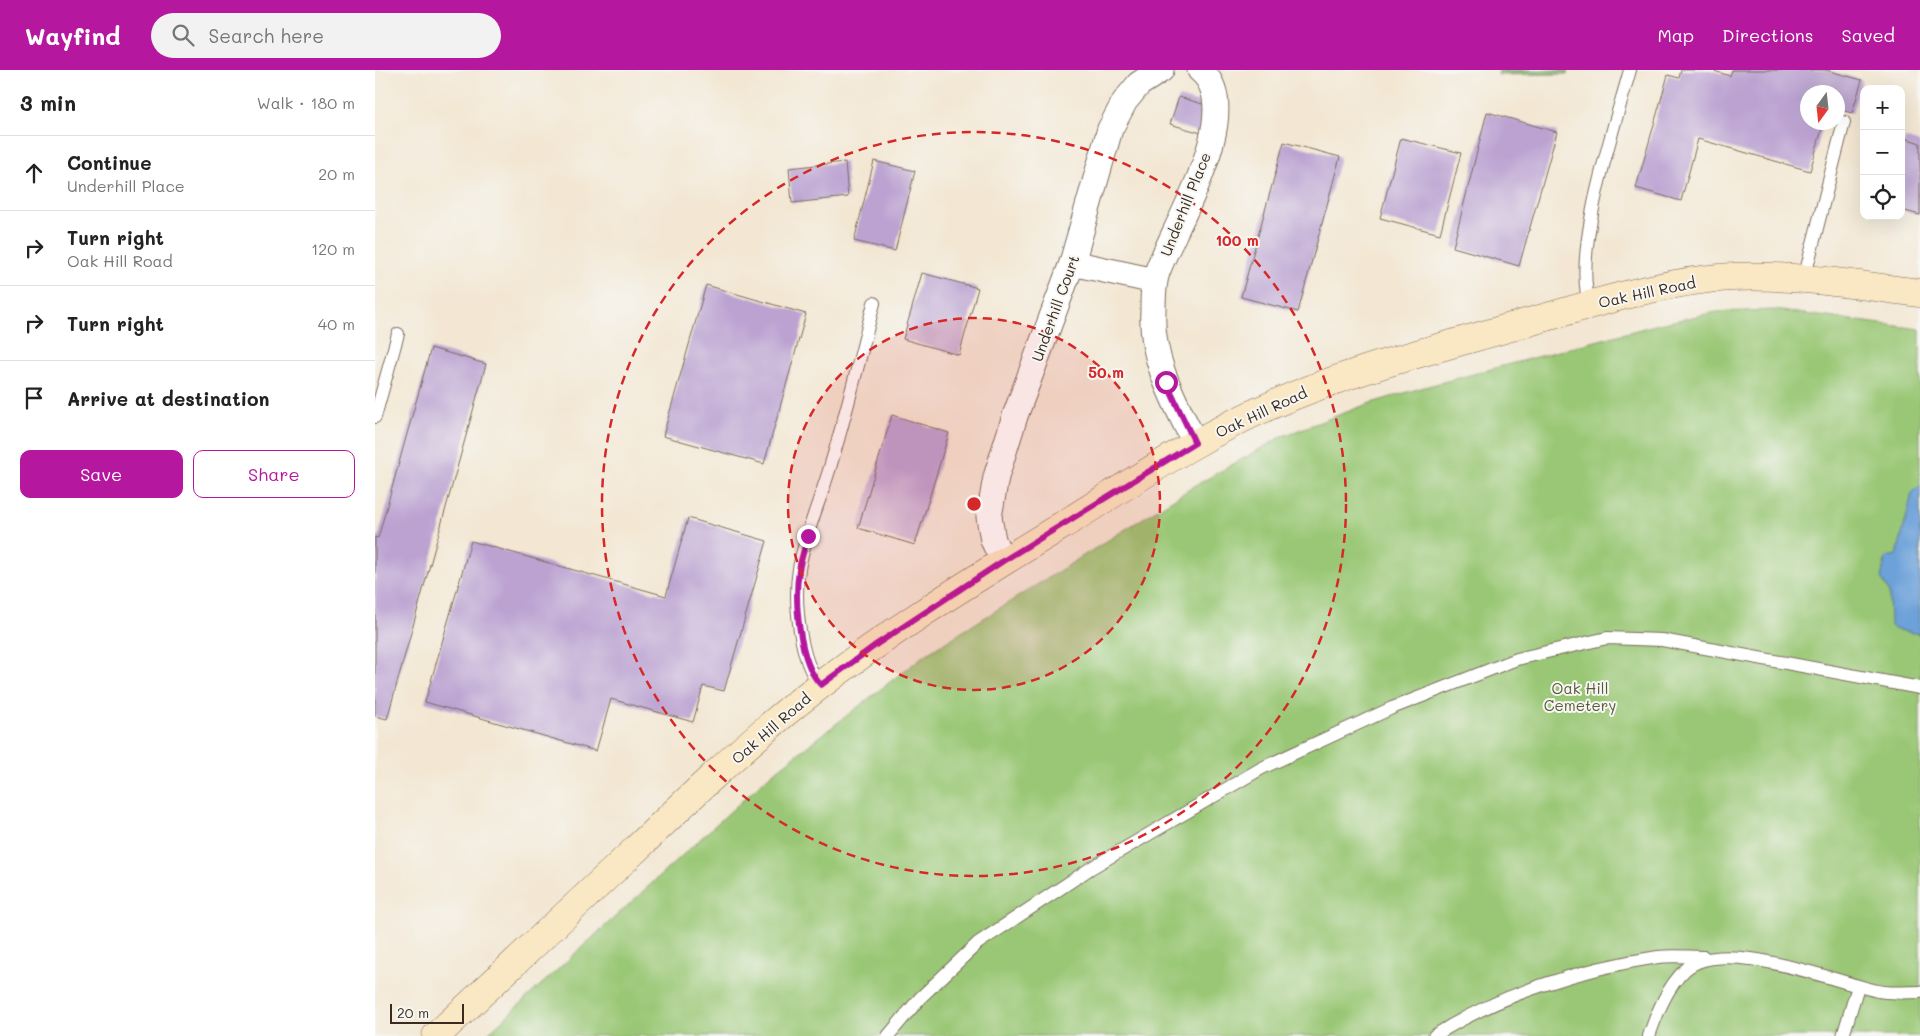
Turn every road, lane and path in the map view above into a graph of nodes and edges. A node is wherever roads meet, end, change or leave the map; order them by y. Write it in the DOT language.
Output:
graph roads {
  1 [pos="1161,70"];
  2 [pos="1200,70"];
  3 [pos="1630,70"];
  4 [pos="1842,130"];
  5 [pos="1072,263"];
  6 [pos="1804,279"];
  7 [pos="1155,281"];
  8 [pos="1920,293"];
  9 [pos="874,303"];
  10 [pos="1590,305"];
  11 [pos="398,334"];
  12 [pos="375,417"];
  13 [pos="1195,443"];
  14 [pos="1003,561"];
  15 [pos="821,685"];
  16 [pos="1920,688"];
  17 [pos="1707,957"];
  18 [pos="1858,986"];
  19 [pos="1920,992"];
  20 [pos="436,1036"];
  21 [pos="888,1036"];
  22 [pos="1434,1036"];
  23 [pos="1649,1036"];
  24 [pos="1843,1036"];
  1 -- 5 [label="street, Underhill Court"];
  2 -- 7 [label="street, Underhill Place"];
  3 -- 10 [label="lane"];
  4 -- 6 [label="lane"];
  5 -- 7 [label="street"];
  5 -- 14 [label="street, Underhill Court"];
  6 -- 8 [label="main road, Oak Hill Road"];
  6 -- 10 [label="main road, Oak Hill Road"];
  7 -- 13 [label="street, Underhill Place"];
  9 -- 15 [label="lane"];
  10 -- 13 [label="main road, Oak Hill Road"];
  11 -- 12 [label="lane"];
  13 -- 14 [label="main road, Oak Hill Road"];
  14 -- 15 [label="main road, Oak Hill Road"];
  15 -- 20 [label="main road, Oak Hill Road"];
  16 -- 21 [label="lane"];
  17 -- 18 [label="lane"];
  17 -- 22 [label="lane"];
  17 -- 23 [label="lane"];
  18 -- 19 [label="lane"];
  18 -- 24 [label="lane"];
}
